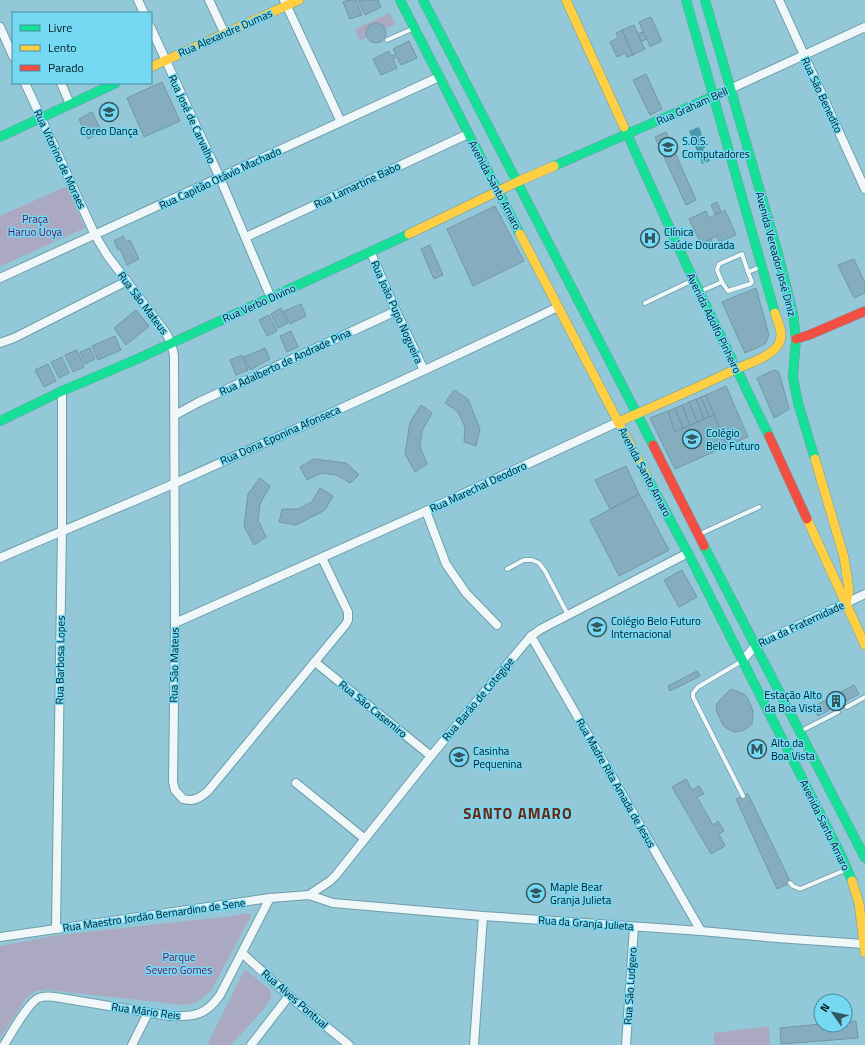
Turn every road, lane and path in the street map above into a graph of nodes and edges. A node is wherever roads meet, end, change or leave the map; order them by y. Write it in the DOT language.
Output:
graph roads {
  1 [pos="138,0"];
  2 [pos="209,0"];
  3 [pos="299,0"];
  4 [pos="400,0"];
  5 [pos="423,0"];
  6 [pos="566,0"];
  7 [pos="686,0"];
  8 [pos="705,0"];
  9 [pos="779,0"];
  10 [pos="286,3"];
  11 [pos="144,12"];
  12 [pos="0,27"];
  13 [pos="865,27"];
  14 [pos="414,28"];
  15 [pos="152,30"];
  16 [pos="225,34"];
  17 [pos="387,40"];
  18 [pos="12,54"];
  19 [pos="803,55"];
  20 [pos="165,60"];
  21 [pos="152,66"];
  22 [pos="439,77"];
  23 [pos="26,84"];
  24 [pos="61,84"];
  25 [pos="114,84"];
  26 [pos="730,89"];
  27 [pos="713,96"];
  28 [pos="70,104"];
  29 [pos="41,118"];
  30 [pos="341,122"];
  31 [pos="468,134"];
  32 [pos="628,135"];
  33 [pos="0,137"];
  34 [pos="220,178"];
  35 [pos="517,182"];
  36 [pos="865,189"];
  37 [pos="498,191"];
  38 [pos="95,235"];
  39 [pos="246,237"];
  40 [pos="371,253"];
  41 [pos="761,267"];
  42 [pos="748,272"];
  43 [pos="0,278"];
  44 [pos="693,280"];
  45 [pos="127,281"];
  46 [pos="722,282"];
  47 [pos="699,292"];
  48 [pos="271,298"];
  49 [pos="645,303"];
  50 [pos="558,308"];
  51 [pos="865,310"];
  52 [pos="396,311"];
  53 [pos="796,339"];
  54 [pos="0,343"];
  55 [pos="172,343"];
  56 [pos="778,344"];
  57 [pos="737,369"];
  58 [pos="424,370"];
  59 [pos="62,391"];
  60 [pos="636,414"];
  61 [pos="175,415"];
  62 [pos="0,421"];
  63 [pos="618,422"];
  64 [pos="175,482"];
  65 [pos="759,507"];
  66 [pos="426,511"];
  67 [pos="62,530"];
  68 [pos="698,535"];
  69 [pos="688,553"];
  70 [pos="0,558"];
  71 [pos="322,558"];
  72 [pos="507,569"];
  73 [pos="865,594"];
  74 [pos="846,603"];
  75 [pos="568,615"];
  76 [pos="175,623"];
  77 [pos="497,625"];
  78 [pos="531,636"];
  79 [pos="756,645"];
  80 [pos="865,645"];
  81 [pos="742,661"];
  82 [pos="315,662"];
  83 [pos="865,698"];
  84 [pos="847,707"];
  85 [pos="838,712"];
  86 [pos="801,731"];
  87 [pos="431,756"];
  88 [pos="296,783"];
  89 [pos="743,796"];
  90 [pos="365,839"];
  91 [pos="865,858"];
  92 [pos="847,869"];
  93 [pos="790,883"];
  94 [pos="309,895"];
  95 [pos="270,898"];
  96 [pos="483,916"];
  97 [pos="634,927"];
  98 [pos="56,929"];
  99 [pos="701,931"];
  100 [pos="0,937"];
  101 [pos="864,944"];
  102 [pos="242,953"];
  103 [pos="865,953"];
  104 [pos="289,996"];
  105 [pos="148,1013"];
  106 [pos="4,1045"];
  107 [pos="132,1045"];
  108 [pos="251,1045"];
  109 [pos="349,1045"];
  110 [pos="474,1045"];
  111 [pos="626,1045"];
  1 -- 11 [label="street"];
  2 -- 16 [label="street"];
  3 -- 10 [label="main road, Rua Alexandre Dumas"];
  4 -- 14 [label="main road, Avenida Santo Amaro"];
  5 -- 35 [label="main road, Avenida Santo Amaro"];
  6 -- 32 [label="main road, Avenida Adolfo Pinheiro"];
  7 -- 27 [label="main road, Avenida Vereador José Diniz"];
  8 -- 26 [label="main road, Avenida Vereador José Diniz"];
  9 -- 19 [label="street, Rua São Benedito"];
  10 -- 16 [label="main road, Rua Alexandre Dumas"];
  10 -- 30 [label="street"];
  12 -- 18 [label="street"];
  13 -- 19 [label="street, Rua Graham Bell"];
  14 -- 17 [label="lane"];
  14 -- 22 [label="main road, Avenida Santo Amaro"];
  15 -- 20 [label="street, Rua José de Carvalho"];
  16 -- 20 [label="main road, Rua Alexandre Dumas"];
  19 -- 26 [label="street, Rua Graham Bell"];
  19 -- 36 [label="street, Rua São Benedito"];
  20 -- 21 [label="main road, Rua Alexandre Dumas"];
  20 -- 34 [label="street, Rua José de Carvalho"];
  22 -- 30 [label="street, Rua Capitão Otávio Machado"];
  22 -- 31 [label="main road, Avenida Santo Amaro"];
  23 -- 29 [label="street, Rua Vitorino de Moraes"];
  24 -- 28 [label="street"];
  25 -- 28 [label="main road"];
  26 -- 27 [label="main road, Rua Graham Bell"];
  26 -- 53 [label="main road, Avenida Vereador José Diniz"];
  27 -- 32 [label="main road, Rua Graham Bell"];
  27 -- 41 [label="main road, Avenida Vereador José Diniz"];
  28 -- 29 [label="main road"];
  29 -- 33 [label="main road"];
  29 -- 38 [label="street, Rua Vitorino de Moraes"];
  30 -- 34 [label="street, Rua Capitão Otávio Machado"];
  31 -- 37 [label="main road, Avenida Santo Amaro"];
  31 -- 39 [label="street, Rua Lamartine Babo"];
  32 -- 35 [label="main road, Rua Graham Bell"];
  32 -- 44 [label="main road, Avenida Adolfo Pinheiro"];
  34 -- 38 [label="street, Rua Capitão Otávio Machado"];
  34 -- 39 [label="street, Rua José de Carvalho"];
  35 -- 37 [label="main road, Rua Verbo Divino"];
  35 -- 60 [label="main road, Avenida Santo Amaro"];
  37 -- 40 [label="main road, Rua Verbo Divino"];
  37 -- 50 [label="main road, Avenida Santo Amaro"];
  38 -- 43 [label="street, Rua Capitão Otávio Machado"];
  38 -- 45 [label="street, Rua São Mateus"];
  39 -- 48 [label="street, Rua José de Carvalho"];
  40 -- 48 [label="main road, Rua Verbo Divino"];
  40 -- 52 [label="street, Rua João Pupo Nogueira"];
  41 -- 42 [label="lane"];
  41 -- 56 [label="main road, Avenida Vereador José Diniz"];
  42 -- 46 [label="lane"];
  42 -- 46 [label="lane"];
  44 -- 47 [label="main road, Avenida Adolfo Pinheiro"];
  44 -- 49 [label="lane"];
  45 -- 54 [label="street"];
  45 -- 55 [label="street, Rua São Mateus"];
  46 -- 47 [label="lane"];
  47 -- 57 [label="main road, Avenida Adolfo Pinheiro"];
  48 -- 55 [label="main road, Rua Verbo Divino"];
  50 -- 58 [label="street, Rua Dona Eponina Afonseca"];
  50 -- 63 [label="main road, Avenida Santo Amaro"];
  51 -- 53 [label="main road"];
  52 -- 58 [label="street, Rua João Pupo Nogueira"];
  52 -- 61 [label="street, Rua Adalberto de Andrade Pina"];
  53 -- 74 [label="main road, Avenida Vereador José Diniz"];
  55 -- 59 [label="main road, Rua Verbo Divino"];
  55 -- 61 [label="street, Rua São Mateus"];
  56 -- 57 [label="main road, Rua Marechal Deodoro"];
  57 -- 60 [label="main road, Rua Marechal Deodoro"];
  57 -- 74 [label="main road, Avenida Adolfo Pinheiro"];
  58 -- 64 [label="street, Rua Dona Eponina Afonseca"];
  59 -- 62 [label="main road, Rua Verbo Divino"];
  59 -- 67 [label="street, Rua Barbosa Lopes"];
  60 -- 63 [label="main road, Rua Marechal Deodoro"];
  60 -- 68 [label="main road, Avenida Santo Amaro"];
  61 -- 64 [label="street, Rua São Mateus"];
  63 -- 66 [label="street, Rua Marechal Deodoro"];
  63 -- 69 [label="main road, Avenida Santo Amaro"];
  64 -- 67 [label="street, Rua Dona Eponina Afonseca"];
  64 -- 76 [label="street, Rua São Mateus"];
  65 -- 68 [label="lane"];
  66 -- 71 [label="street, Rua Marechal Deodoro"];
  66 -- 77 [label="street"];
  67 -- 70 [label="street, Rua Dona Eponina Afonseca"];
  67 -- 98 [label="street, Rua Barbosa Lopes"];
  68 -- 79 [label="main road, Avenida Santo Amaro"];
  69 -- 75 [label="street, Rua Barão de Cotegipe"];
  69 -- 81 [label="main road, Avenida Santo Amaro"];
  71 -- 76 [label="street, Rua Marechal Deodoro"];
  71 -- 82 [label="street, Rua São Mateus"];
  72 -- 75 [label="lane"];
  73 -- 74 [label="street, Rua da Fraternidade"];
  74 -- 79 [label="street, Rua da Fraternidade"];
  74 -- 80 [label="main road, Avenida Adolfo Pinheiro"];
  75 -- 78 [label="street, Rua Barão de Cotegipe"];
  76 -- 82 [label="street, Rua São Mateus"];
  78 -- 87 [label="street, Rua Barão de Cotegipe"];
  78 -- 99 [label="street, Rua Madre Rita Amada de Jesus"];
  79 -- 81 [label="street, Rua da Fraternidade"];
  79 -- 86 [label="main road, Avenida Santo Amaro"];
  81 -- 89 [label="lane"];
  81 -- 92 [label="main road, Avenida Santo Amaro"];
  82 -- 87 [label="street, Rua São Casemiro"];
  83 -- 84 [label="lane"];
  85 -- 86 [label="lane"];
  86 -- 91 [label="main road, Avenida Santo Amaro"];
  87 -- 90 [label="street, Rua Barão de Cotegipe"];
  88 -- 90 [label="street"];
  90 -- 94 [label="street, Rua Barão de Cotegipe"];
  92 -- 93 [label="lane"];
  92 -- 101 [label="main road, Avenida Santo Amaro"];
  94 -- 95 [label="street, Rua Maestro Jordão Bernardino de Sene"];
  94 -- 96 [label="street, Rua da Granja Julieta"];
  95 -- 98 [label="street, Rua Maestro Jordão Bernardino de Sene"];
  95 -- 102 [label="street, Rua Mário Reis"];
  96 -- 97 [label="street, Rua da Granja Julieta"];
  96 -- 110 [label="street"];
  97 -- 99 [label="street, Rua da Granja Julieta"];
  97 -- 111 [label="street, Rua São Ludgero"];
  98 -- 100 [label="street, Rua Maestro Jordão Bernardino de Sene"];
  99 -- 101 [label="street, Rua da Granja Julieta"];
  101 -- 103 [label="main road, Avenida Santo Amaro"];
  102 -- 104 [label="street, Rua Alves Pontual"];
  102 -- 105 [label="street, Rua Mário Reis"];
  104 -- 108 [label="street"];
  104 -- 109 [label="street, Rua Alves Pontual"];
  105 -- 106 [label="street, Rua Mário Reis"];
  105 -- 107 [label="street"];
}
